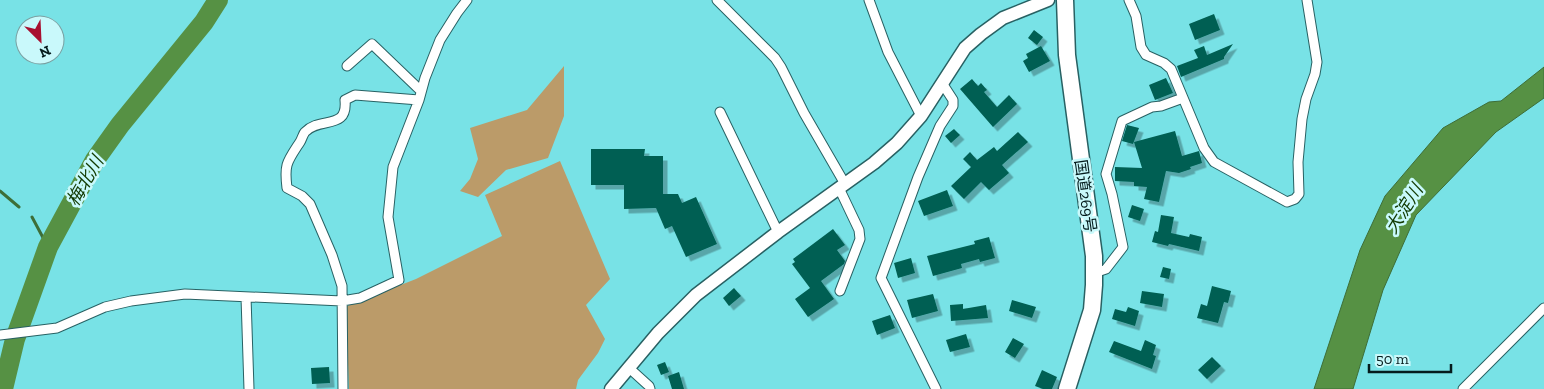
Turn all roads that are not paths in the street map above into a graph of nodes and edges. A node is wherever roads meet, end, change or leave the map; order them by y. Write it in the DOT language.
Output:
graph roads {
  1 [pos="467,0"];
  2 [pos="717,0"];
  3 [pos="869,0"];
  4 [pos="1048,0"];
  5 [pos="1065,0"];
  6 [pos="1129,0"];
  7 [pos="1307,0"];
  8 [pos="347,66"];
  9 [pos="942,83"];
  10 [pos="420,96"];
  11 [pos="1183,98"];
  12 [pos="720,112"];
  13 [pos="921,116"];
  14 [pos="842,186"];
  15 [pos="778,232"];
  16 [pos="1094,273"];
  17 [pos="840,291"];
  18 [pos="246,297"];
  19 [pos="342,301"];
  20 [pos="1544,308"];
  21 [pos="0,335"];
  22 [pos="628,367"];
  23 [pos="249,389"];
  24 [pos="343,389"];
  25 [pos="611,389"];
  26 [pos="650,389"];
  27 [pos="936,389"];
  28 [pos="1067,389"];
  29 [pos="1463,389"];
  1 -- 10 [label="street"];
  2 -- 14 [label="street"];
  3 -- 13 [label="street"];
  4 -- 9 [label="street"];
  5 -- 16 [label="highway, 国道269号"];
  6 -- 11 [label="street"];
  7 -- 11 [label="street"];
  8 -- 10 [label="street"];
  9 -- 13 [label="street"];
  9 -- 27 [label="street"];
  10 -- 19 [label="street"];
  10 -- 19 [label="street"];
  11 -- 16 [label="street"];
  12 -- 15 [label="street"];
  13 -- 14 [label="street"];
  14 -- 15 [label="street"];
  14 -- 17 [label="street"];
  15 -- 22 [label="street"];
  16 -- 28 [label="highway, 国道269号"];
  18 -- 19 [label="street"];
  18 -- 21 [label="street"];
  18 -- 23 [label="street"];
  19 -- 24 [label="street"];
  20 -- 29 [label="street"];
  22 -- 25 [label="street"];
  22 -- 26 [label="street"];
}
